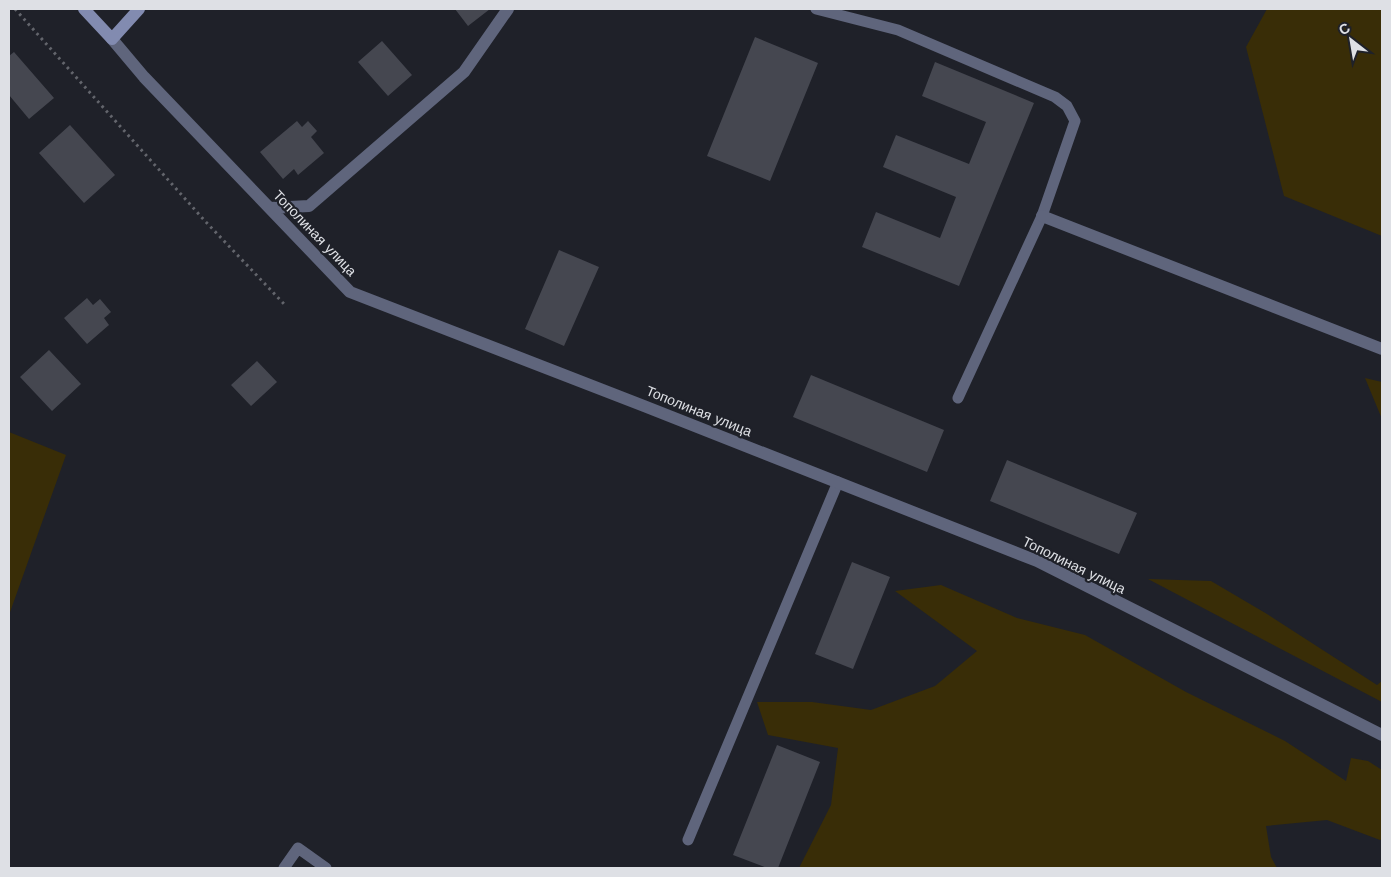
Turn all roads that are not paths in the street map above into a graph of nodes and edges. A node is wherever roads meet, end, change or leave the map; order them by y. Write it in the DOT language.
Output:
graph roads {
  1 [pos="84,9"];
  2 [pos="139,9"];
  3 [pos="508,9"];
  4 [pos="816,9"];
  5 [pos="112,39"];
  6 [pos="270,208"];
  7 [pos="1042,216"];
  8 [pos="1382,349"];
  9 [pos="958,398"];
  10 [pos="838,482"];
  11 [pos="1382,735"];
  12 [pos="688,840"];
  13 [pos="284,868"];
  14 [pos="326,868"];
  1 -- 5 [label="street, Тополиная улица"];
  2 -- 5 [label="street"];
  3 -- 6 [label="street"];
  4 -- 7 [label="lane"];
  5 -- 6 [label="street, Тополиная улица"];
  6 -- 10 [label="street, Тополиная улица"];
  7 -- 8 [label="street"];
  7 -- 9 [label="lane"];
  10 -- 11 [label="street, Тополиная улица"];
  10 -- 12 [label="lane"];
  13 -- 14 [label="lane"];
}
